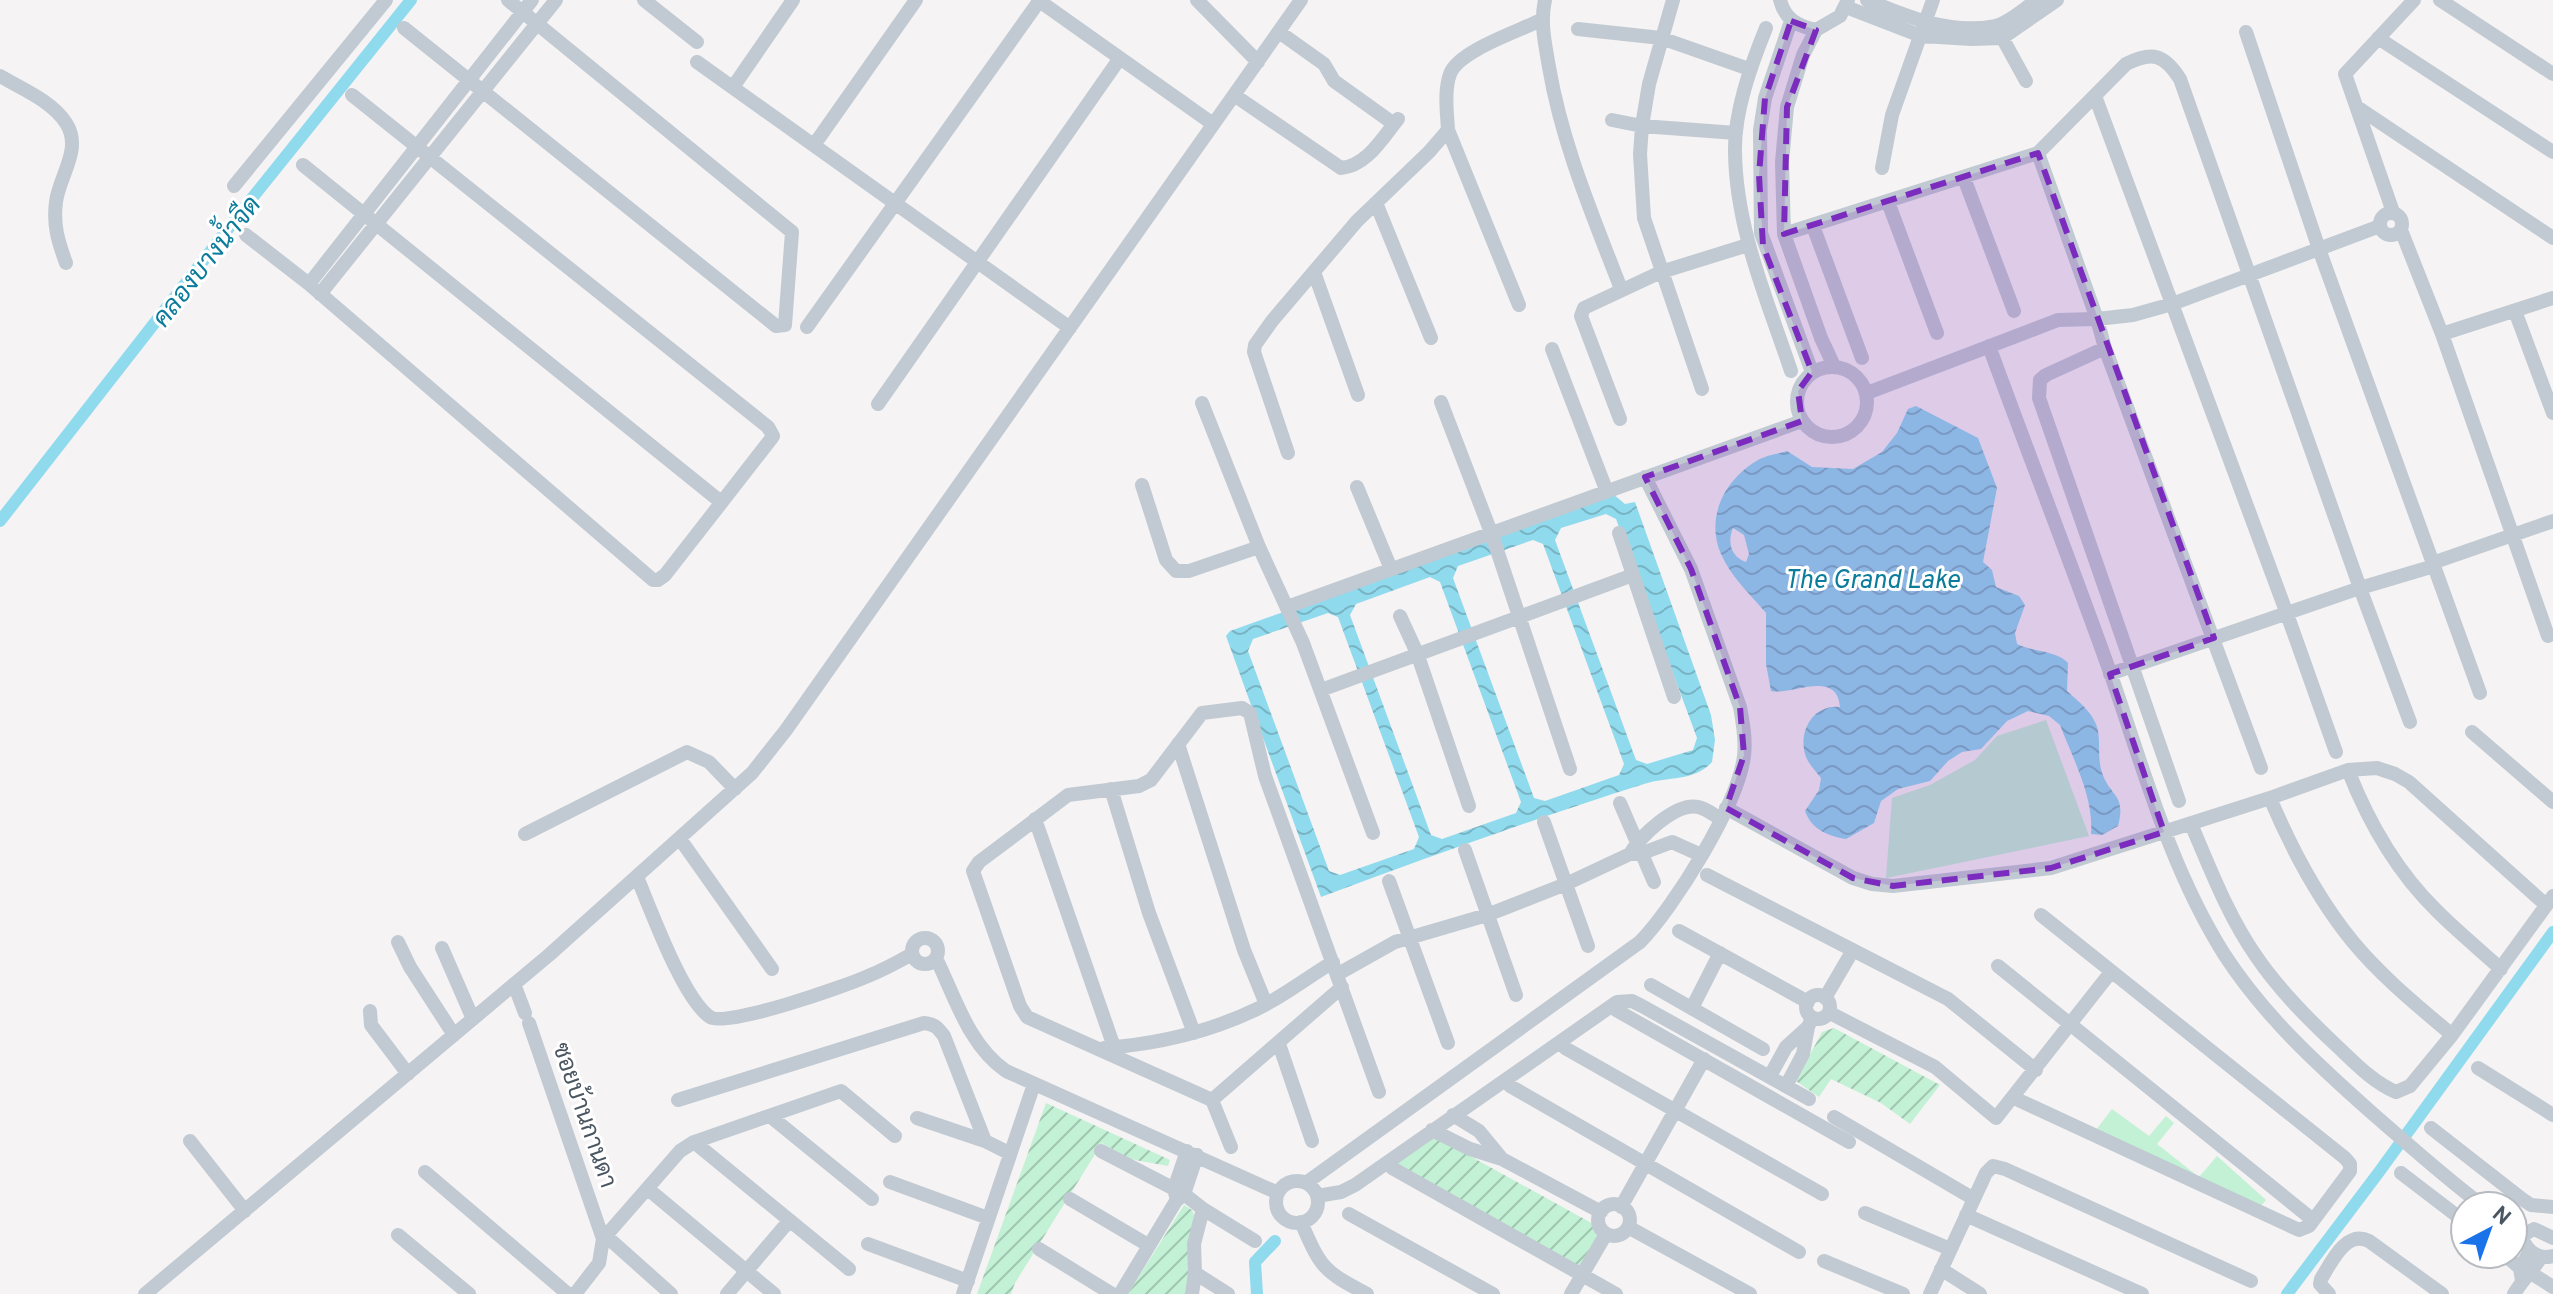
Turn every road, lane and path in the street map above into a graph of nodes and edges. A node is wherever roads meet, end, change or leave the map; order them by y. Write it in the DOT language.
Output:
graph roads {
  1 [pos="386,0"];
  2 [pos="508,0"];
  3 [pos="556,0"];
  4 [pos="644,0"];
  5 [pos="793,0"];
  6 [pos="916,0"];
  7 [pos="1039,0"];
  8 [pos="1197,0"];
  9 [pos="1301,0"];
  10 [pos="1545,0"];
  11 [pos="1673,0"];
  12 [pos="1780,0"];
  13 [pos="1867,0"];
  14 [pos="1933,0"];
  15 [pos="2037,0"];
  16 [pos="2057,0"];
  17 [pos="2414,0"];
  18 [pos="2440,0"];
  19 [pos="1847,4"];
  20 [pos="527,6"];
  21 [pos="1541,20"];
  22 [pos="1791,21"];
  23 [pos="537,23"];
  24 [pos="404,28"];
  25 [pos="1766,28"];
  26 [pos="1578,29"];
  27 [pos="1922,29"];
  28 [pos="1816,30"];
  29 [pos="1279,32"];
  30 [pos="1999,32"];
  31 [pos="2246,32"];
  32 [pos="1661,38"];
  33 [pos="2378,38"];
  34 [pos="697,42"];
  35 [pos="1120,58"];
  36 [pos="697,62"];
  37 [pos="1258,62"];
  38 [pos="1749,69"];
  39 [pos="2553,74"];
  40 [pos="0,76"];
  41 [pos="469,80"];
  42 [pos="2026,81"];
  43 [pos="733,87"];
  44 [pos="483,91"];
  45 [pos="352,95"];
  46 [pos="1234,95"];
  47 [pos="2095,96"];
  48 [pos="2356,107"];
  49 [pos="1612,120"];
  50 [pos="1213,124"];
  51 [pos="1642,126"];
  52 [pos="1448,130"];
  53 [pos="1736,133"];
  54 [pos="814,145"];
  55 [pos="416,147"];
  56 [pos="2553,152"];
  57 [pos="2038,153"];
  58 [pos="430,157"];
  59 [pos="303,165"];
  60 [pos="1882,168"];
  61 [pos="1964,178"];
  62 [pos="234,186"];
  63 [pos="1888,202"];
  64 [pos="1376,203"];
  65 [pos="895,204"];
  66 [pos="2393,212"];
  67 [pos="364,214"];
  68 [pos="376,223"];
  69 [pos="1813,226"];
  70 [pos="2380,226"];
  71 [pos="2401,230"];
  72 [pos="1784,234"];
  73 [pos="246,235"];
  74 [pos="2553,238"];
  75 [pos="1748,245"];
  76 [pos="2319,249"];
  77 [pos="976,262"];
  78 [pos="66,263"];
  79 [pos="1314,272"];
  80 [pos="1661,272"];
  81 [pos="2248,274"];
  82 [pos="314,289"];
  83 [pos="1621,289"];
  84 [pos="2553,298"];
  85 [pos="2172,304"];
  86 [pos="1519,305"];
  87 [pos="2014,311"];
  88 [pos="2515,311"];
  89 [pos="2097,319"];
  90 [pos="807,327"];
  91 [pos="1070,328"];
  92 [pos="1937,333"];
  93 [pos="2442,334"];
  94 [pos="1431,338"];
  95 [pos="1989,346"];
  96 [pos="2105,348"];
  97 [pos="1552,349"];
  98 [pos="1862,358"];
  99 [pos="1834,366"];
  100 [pos="2537,370"];
  101 [pos="1791,371"];
  102 [pos="1812,372"];
  103 [pos="2553,385"];
  104 [pos="1702,389"];
  105 [pos="1867,393"];
  106 [pos="1358,395"];
  107 [pos="1441,402"];
  108 [pos="1202,403"];
  109 [pos="878,404"];
  110 [pos="2553,413"];
  111 [pos="1620,419"];
  112 [pos="1802,421"];
  113 [pos="1288,453"];
  114 [pos="1645,477"];
  115 [pos="1142,485"];
  116 [pos="1357,487"];
  117 [pos="1607,492"];
  118 [pos="721,502"];
  119 [pos="2553,521"];
  120 [pos="1619,533"];
  121 [pos="2514,534"];
  122 [pos="1492,536"];
  123 [pos="1259,547"];
  124 [pos="2434,566"];
  125 [pos="1391,569"];
  126 [pos="1633,575"];
  127 [pos="2360,588"];
  128 [pos="1287,608"];
  129 [pos="2287,614"];
  130 [pos="1400,616"];
  131 [pos="1519,617"];
  132 [pos="2548,636"];
  133 [pos="2214,638"];
  134 [pos="1417,653"];
  135 [pos="2133,667"];
  136 [pos="2110,674"];
  137 [pos="1321,690"];
  138 [pos="2480,693"];
  139 [pos="1674,697"];
  140 [pos="2410,722"];
  141 [pos="2472,732"];
  142 [pos="1178,744"];
  143 [pos="2336,752"];
  144 [pos="2261,768"];
  145 [pos="1570,769"];
  146 [pos="2348,770"];
  147 [pos="735,789"];
  148 [pos="1111,789"];
  149 [pos="2270,798"];
  150 [pos="2179,801"];
  151 [pos="2553,802"];
  152 [pos="1620,803"];
  153 [pos="1469,806"];
  154 [pos="1724,813"];
  155 [pos="1035,819"];
  156 [pos="1544,822"];
  157 [pos="2191,824"];
  158 [pos="2164,832"];
  159 [pos="1373,833"];
  160 [pos="525,834"];
  161 [pos="680,839"];
  162 [pos="1465,850"];
  163 [pos="1635,850"];
  164 [pos="1701,855"];
  165 [pos="1707,875"];
  166 [pos="637,877"];
  167 [pos="1389,881"];
  168 [pos="1654,882"];
  169 [pos="1566,884"];
  170 [pos="2549,900"];
  171 [pos="1487,915"];
  172 [pos="2041,915"];
  173 [pos="1679,931"];
  174 [pos="1410,937"];
  175 [pos="398,942"];
  176 [pos="1588,946"];
  177 [pos="442,948"];
  178 [pos="1853,950"];
  179 [pos="1720,953"];
  180 [pos="912,954"];
  181 [pos="936,958"];
  182 [pos="1998,966"];
  183 [pos="772,969"];
  184 [pos="2501,969"];
  185 [pos="2111,972"];
  186 [pos="1338,974"];
  187 [pos="514,984"];
  188 [pos="1651,985"];
  189 [pos="1516,995"];
  190 [pos="1808,1002"];
  191 [pos="1266,1004"];
  192 [pos="1828,1005"];
  193 [pos="1692,1008"];
  194 [pos="1616,1010"];
  195 [pos="370,1011"];
  196 [pos="473,1019"];
  197 [pos="1810,1022"];
  198 [pos="2070,1025"];
  199 [pos="1194,1033"];
  200 [pos="454,1035"];
  201 [pos="2452,1035"];
  202 [pos="1448,1043"];
  203 [pos="1279,1044"];
  204 [pos="1107,1048"];
  205 [pos="1565,1048"];
  206 [pos="1763,1049"];
  207 [pos="1704,1059"];
  208 [pos="2478,1068"];
  209 [pos="2036,1070"];
  210 [pos="408,1074"];
  211 [pos="1770,1076"];
  212 [pos="1034,1084"];
  213 [pos="1510,1086"];
  214 [pos="1786,1086"];
  215 [pos="1379,1092"];
  216 [pos="2014,1098"];
  217 [pos="1809,1099"];
  218 [pos="678,1100"];
  219 [pos="1212,1100"];
  220 [pos="1675,1111"];
  221 [pos="1453,1115"];
  222 [pos="2553,1115"];
  223 [pos="770,1116"];
  224 [pos="1834,1117"];
  225 [pos="917,1118"];
  226 [pos="2431,1128"];
  227 [pos="1432,1130"];
  228 [pos="895,1136"];
  229 [pos="190,1141"];
  230 [pos="985,1141"];
  231 [pos="1312,1141"];
  232 [pos="694,1142"];
  233 [pos="1849,1142"];
  234 [pos="1231,1147"];
  235 [pos="1101,1151"];
  236 [pos="1009,1153"];
  237 [pos="1192,1153"];
  238 [pos="1502,1159"];
  239 [pos="1645,1164"];
  240 [pos="1392,1168"];
  241 [pos="425,1172"];
  242 [pos="2401,1173"];
  243 [pos="890,1182"];
  244 [pos="1306,1183"];
  245 [pos="648,1189"];
  246 [pos="2461,1190"];
  247 [pos="1278,1193"];
  248 [pos="1178,1194"];
  249 [pos="1822,1194"];
  250 [pos="1317,1196"];
  251 [pos="872,1199"];
  252 [pos="1070,1199"];
  253 [pos="1974,1199"];
  254 [pos="1621,1207"];
  255 [pos="2553,1207"];
  256 [pos="1203,1209"];
  257 [pos="2449,1210"];
  258 [pos="245,1211"];
  259 [pos="1601,1212"];
  260 [pos="1865,1213"];
  261 [pos="1349,1214"];
  262 [pos="1966,1215"];
  263 [pos="988,1218"];
  264 [pos="2313,1220"];
  265 [pos="789,1221"];
  266 [pos="1301,1222"];
  267 [pos="1628,1227"];
  268 [pos="603,1232"];
  269 [pos="1606,1234"];
  270 [pos="2547,1234"];
  271 [pos="398,1235"];
  272 [pos="1255,1241"];
  273 [pos="868,1244"];
  274 [pos="1148,1245"];
  275 [pos="1039,1249"];
  276 [pos="1950,1249"];
  277 [pos="1799,1252"];
  278 [pos="2541,1255"];
  279 [pos="1824,1261"];
  280 [pos="849,1269"];
  281 [pos="1941,1269"];
  282 [pos="746,1272"];
  283 [pos="1195,1273"];
  284 [pos="1582,1275"];
  285 [pos="2522,1279"];
  286 [pos="2251,1281"];
  287 [pos="2553,1287"];
  288 [pos="966,1288"];
  289 [pos="1345,1289"];
  290 [pos="145,1294"];
  291 [pos="469,1294"];
  292 [pos="568,1294"];
  293 [pos="575,1294"];
  294 [pos="671,1294"];
  295 [pos="727,1294"];
  296 [pos="774,1294"];
  297 [pos="1112,1294"];
  298 [pos="1120,1294"];
  299 [pos="1192,1294"];
  300 [pos="1228,1294"];
  301 [pos="1367,1294"];
  302 [pos="1493,1294"];
  303 [pos="1571,1294"];
  304 [pos="1616,1294"];
  305 [pos="1750,1294"];
  306 [pos="1903,1294"];
  307 [pos="1930,1294"];
  308 [pos="1980,1294"];
  309 [pos="2142,1294"];
  310 [pos="2329,1294"];
  311 [pos="2442,1294"];
  1 -- 62 [label="street"];
  2 -- 20 [label="street"];
  3 -- 23 [label="street"];
  4 -- 34 [label="street"];
  5 -- 43 [label="street"];
  6 -- 54 [label="street"];
  7 -- 35 [label="street"];
  7 -- 65 [label="street"];
  8 -- 37 [label="street"];
  9 -- 29 [label="street"];
  10 -- 21 [label="street"];
  11 -- 32 [label="street"];
  12 -- 22 [label="street"];
  13 -- 27 [label="street"];
  14 -- 27 [label="street"];
  15 -- 30 [label="street"];
  16 -- 30 [label="street"];
  17 -- 33 [label="street"];
  18 -- 39 [label="street"];
  19 -- 27 [label="street"];
  19 -- 28 [label="street"];
  20 -- 23 [label="street"];
  20 -- 41 [label="street"];
  21 -- 52 [label="street"];
  21 -- 83 [label="street"];
  22 -- 28 [label="street"];
  22 -- 102 [label="street"];
  23 -- 44 [label="street"];
  23 -- 44 [label="street"];
  24 -- 41 [label="street"];
  25 -- 38 [label="street"];
  26 -- 32 [label="street"];
  27 -- 30 [label="street"];
  27 -- 60 [label="street"];
  28 -- 72 [label="street"];
  29 -- 37 [label="street"];
  29 -- 46 [label="street"];
  30 -- 42 [label="street"];
  31 -- 76 [label="street"];
  32 -- 38 [label="street"];
  32 -- 51 [label="street"];
  33 -- 48 [label="street"];
  33 -- 56 [label="street"];
  35 -- 50 [label="street"];
  35 -- 77 [label="street"];
  36 -- 43 [label="street"];
  37 -- 46 [label="street"];
  38 -- 53 [label="street"];
  40 -- 78 [label="street"];
  41 -- 44 [label="street"];
  41 -- 55 [label="street"];
  43 -- 54 [label="street"];
  44 -- 58 [label="street"];
  45 -- 55 [label="street"];
  46 -- 50 [label="street"];
  47 -- 57 [label="street"];
  47 -- 81 [label="street"];
  47 -- 85 [label="street"];
  48 -- 66 [label="street"];
  48 -- 74 [label="street"];
  49 -- 51 [label="street"];
  50 -- 91 [label="street"];
  51 -- 53 [label="street"];
  51 -- 80 [label="street"];
  52 -- 64 [label="street"];
  52 -- 86 [label="street"];
  53 -- 75 [label="street"];
  54 -- 65 [label="street"];
  55 -- 58 [label="street"];
  55 -- 67 [label="street"];
  57 -- 61 [label="street"];
  57 -- 89 [label="street"];
  58 -- 68 [label="street"];
  58 -- 118 [label="street"];
  59 -- 67 [label="street"];
  61 -- 63 [label="street"];
  61 -- 87 [label="street"];
  63 -- 69 [label="street"];
  63 -- 92 [label="street"];
  64 -- 79 [label="street"];
  64 -- 94 [label="street"];
  65 -- 77 [label="street"];
  65 -- 90 [label="street"];
  66 -- 70 [label="street"];
  66 -- 71 [label="street"];
  67 -- 68 [label="street"];
  67 -- 82 [label="street"];
  68 -- 82 [label="street"];
  68 -- 118 [label="street"];
  69 -- 72 [label="street"];
  69 -- 98 [label="street"];
  70 -- 71 [label="street"];
  70 -- 76 [label="street"];
  71 -- 93 [label="street"];
  72 -- 99 [label="street"];
  73 -- 82 [label="street"];
  75 -- 80 [label="street"];
  75 -- 101 [label="street"];
  76 -- 81 [label="street"];
  76 -- 124 [label="street"];
  77 -- 91 [label="street"];
  77 -- 109 [label="street"];
  79 -- 106 [label="street"];
  79 -- 113 [label="street"];
  80 -- 83 [label="street"];
  80 -- 104 [label="street"];
  81 -- 85 [label="street"];
  81 -- 127 [label="street"];
  82 -- 118 [label="street"];
  83 -- 111 [label="street"];
  84 -- 88 [label="street"];
  85 -- 89 [label="street"];
  85 -- 129 [label="street"];
  88 -- 93 [label="street"];
  88 -- 100 [label="street"];
  89 -- 95 [label="street"];
  89 -- 96 [label="street"];
  91 -- 147 [label="street"];
  93 -- 121 [label="street"];
  95 -- 105 [label="street"];
  95 -- 136 [label="street"];
  96 -- 133 [label="street"];
  96 -- 135 [label="street"];
  97 -- 117 [label="street"];
  99 -- 102 [label="street"];
  99 -- 105 [label="street"];
  100 -- 103 [label="street"];
  100 -- 110 [label="street"];
  102 -- 112 [label="street"];
  105 -- 112 [label="street"];
  107 -- 122 [label="street"];
  108 -- 123 [label="street"];
  112 -- 114 [label="street"];
  114 -- 117 [label="street"];
  114 -- 154 [label="street"];
  115 -- 123 [label="street"];
  116 -- 125 [label="street"];
  117 -- 122 [label="street"];
  119 -- 121 [label="street"];
  120 -- 126 [label="street"];
  121 -- 124 [label="street"];
  121 -- 132 [label="street"];
  122 -- 125 [label="street"];
  122 -- 131 [label="street"];
  123 -- 128 [label="street"];
  124 -- 127 [label="street"];
  124 -- 138 [label="street"];
  125 -- 128 [label="street"];
  126 -- 131 [label="street"];
  126 -- 139 [label="street"];
  127 -- 129 [label="street"];
  127 -- 140 [label="street"];
  128 -- 137 [label="street"];
  129 -- 133 [label="street"];
  129 -- 143 [label="street"];
  130 -- 134 [label="street"];
  131 -- 134 [label="street"];
  131 -- 145 [label="street"];
  133 -- 135 [label="street"];
  133 -- 144 [label="street"];
  134 -- 137 [label="street"];
  134 -- 153 [label="street"];
  135 -- 136 [label="street"];
  135 -- 150 [label="street"];
  136 -- 158 [label="street"];
  137 -- 159 [label="street"];
  141 -- 151 [label="street"];
  142 -- 148 [label="street"];
  142 -- 186 [label="street"];
  142 -- 191 [label="street"];
  146 -- 149 [label="street"];
  146 -- 170 [label="street"];
  146 -- 184 [label="street"];
  147 -- 160 [label="street"];
  147 -- 161 [label="street"];
  148 -- 155 [label="street"];
  148 -- 199 [label="street"];
  149 -- 157 [label="street"];
  149 -- 201 [label="street"];
  152 -- 163 [label="street"];
  154 -- 158 [label="street"];
  154 -- 163 [label="street"];
  154 -- 164 [label="street"];
  155 -- 204 [label="street"];
  155 -- 204 [label="street"];
  156 -- 169 [label="street"];
  157 -- 158 [label="street"];
  157 -- 201 [label="street"];
  158 -- 246 [label="street"];
  161 -- 166 [label="street"];
  161 -- 183 [label="street"];
  162 -- 171 [label="street"];
  163 -- 164 [label="street"];
  163 -- 168 [label="street"];
  163 -- 169 [label="street"];
  164 -- 244 [label="street"];
  165 -- 178 [label="street"];
  166 -- 180 [label="street"];
  166 -- 187 [label="street"];
  167 -- 174 [label="street"];
  169 -- 171 [label="street"];
  169 -- 176 [label="street"];
  170 -- 184 [label="street"];
  171 -- 174 [label="street"];
  171 -- 189 [label="street"];
  172 -- 185 [label="street"];
  173 -- 179 [label="street"];
  174 -- 186 [label="street"];
  174 -- 202 [label="street"];
  175 -- 200 [label="street"];
  177 -- 196 [label="street"];
  178 -- 192 [label="street"];
  178 -- 209 [label="street"];
  179 -- 190 [label="street"];
  179 -- 193 [label="street"];
  180 -- 181 [label="street"];
  180 -- 181 [label="street"];
  181 -- 212 [label="street"];
  182 -- 198 [label="street"];
  184 -- 201 [label="street"];
  185 -- 198 [label="street"];
  185 -- 264 [label="street"];
  186 -- 191 [label="street"];
  186 -- 203 [label="street"];
  186 -- 215 [label="street"];
  187 -- 196 [label="street"];
  187 -- 268 [label="street, ซอยบ้านกานดา"];
  188 -- 193 [label="street"];
  190 -- 192 [label="street"];
  190 -- 197 [label="street"];
  191 -- 199 [label="street"];
  192 -- 197 [label="street"];
  192 -- 216 [label="street"];
  193 -- 206 [label="street"];
  194 -- 207 [label="street"];
  195 -- 210 [label="street"];
  196 -- 200 [label="street"];
  197 -- 211 [label="street"];
  197 -- 214 [label="street"];
  198 -- 209 [label="street"];
  198 -- 264 [label="street"];
  199 -- 204 [label="street"];
  200 -- 210 [label="street"];
  203 -- 219 [label="street"];
  203 -- 231 [label="street"];
  204 -- 219 [label="street"];
  205 -- 220 [label="street"];
  207 -- 220 [label="street"];
  207 -- 233 [label="street"];
  208 -- 222 [label="street"];
  209 -- 216 [label="street"];
  210 -- 258 [label="street"];
  211 -- 214 [label="street"];
  211 -- 221 [label="street"];
  212 -- 236 [label="street"];
  212 -- 237 [label="street"];
  213 -- 239 [label="street"];
  214 -- 217 [label="street"];
  216 -- 264 [label="street"];
  218 -- 230 [label="street"];
  219 -- 234 [label="street"];
  220 -- 239 [label="street"];
  220 -- 249 [label="street"];
  221 -- 227 [label="street"];
  221 -- 238 [label="street"];
  223 -- 228 [label="street"];
  223 -- 232 [label="street"];
  223 -- 251 [label="street"];
  224 -- 253 [label="street"];
  225 -- 230 [label="street"];
  226 -- 255 [label="street"];
  227 -- 238 [label="street"];
  227 -- 250 [label="street"];
  229 -- 258 [label="street"];
  230 -- 236 [label="street"];
  232 -- 245 [label="street"];
  232 -- 265 [label="street"];
  235 -- 248 [label="street"];
  236 -- 263 [label="street"];
  237 -- 247 [label="street"];
  237 -- 248 [label="street"];
  238 -- 259 [label="street"];
  239 -- 254 [label="street"];
  239 -- 277 [label="street"];
  240 -- 284 [label="street"];
  241 -- 292 [label="street"];
  242 -- 257 [label="street"];
  243 -- 263 [label="street"];
  244 -- 247 [label="street"];
  244 -- 250 [label="street"];
  245 -- 268 [label="street"];
  245 -- 282 [label="street"];
  247 -- 266 [label="street"];
  248 -- 256 [label="street"];
  248 -- 274 [label="street"];
  250 -- 266 [label="street"];
  252 -- 274 [label="street"];
  253 -- 262 [label="street"];
  253 -- 286 [label="street"];
  254 -- 259 [label="street"];
  254 -- 267 [label="street"];
  255 -- 270 [label="street"];
  256 -- 272 [label="street"];
  256 -- 283 [label="street"];
  258 -- 290 [label="street"];
  259 -- 269 [label="street"];
  260 -- 276 [label="street"];
  261 -- 302 [label="street"];
  262 -- 276 [label="street"];
  262 -- 309 [label="street"];
  263 -- 288 [label="street"];
  265 -- 280 [label="street"];
  265 -- 282 [label="street"];
  266 -- 289 [label="street"];
  267 -- 269 [label="street"];
  267 -- 305 [label="street"];
  268 -- 293 [label="street"];
  268 -- 294 [label="street"];
  269 -- 284 [label="street"];
  271 -- 291 [label="street"];
  273 -- 288 [label="street"];
  274 -- 298 [label="street"];
  275 -- 297 [label="street"];
  276 -- 281 [label="street"];
  278 -- 285 [label="street"];
  279 -- 306 [label="street"];
  281 -- 307 [label="street"];
  281 -- 308 [label="street"];
  282 -- 295 [label="street"];
  282 -- 296 [label="street"];
  283 -- 299 [label="street"];
  283 -- 300 [label="street"];
  284 -- 303 [label="street"];
  284 -- 304 [label="street"];
  285 -- 287 [label="street"];
  289 -- 301 [label="street"];
  310 -- 311 [label="street"];
}
